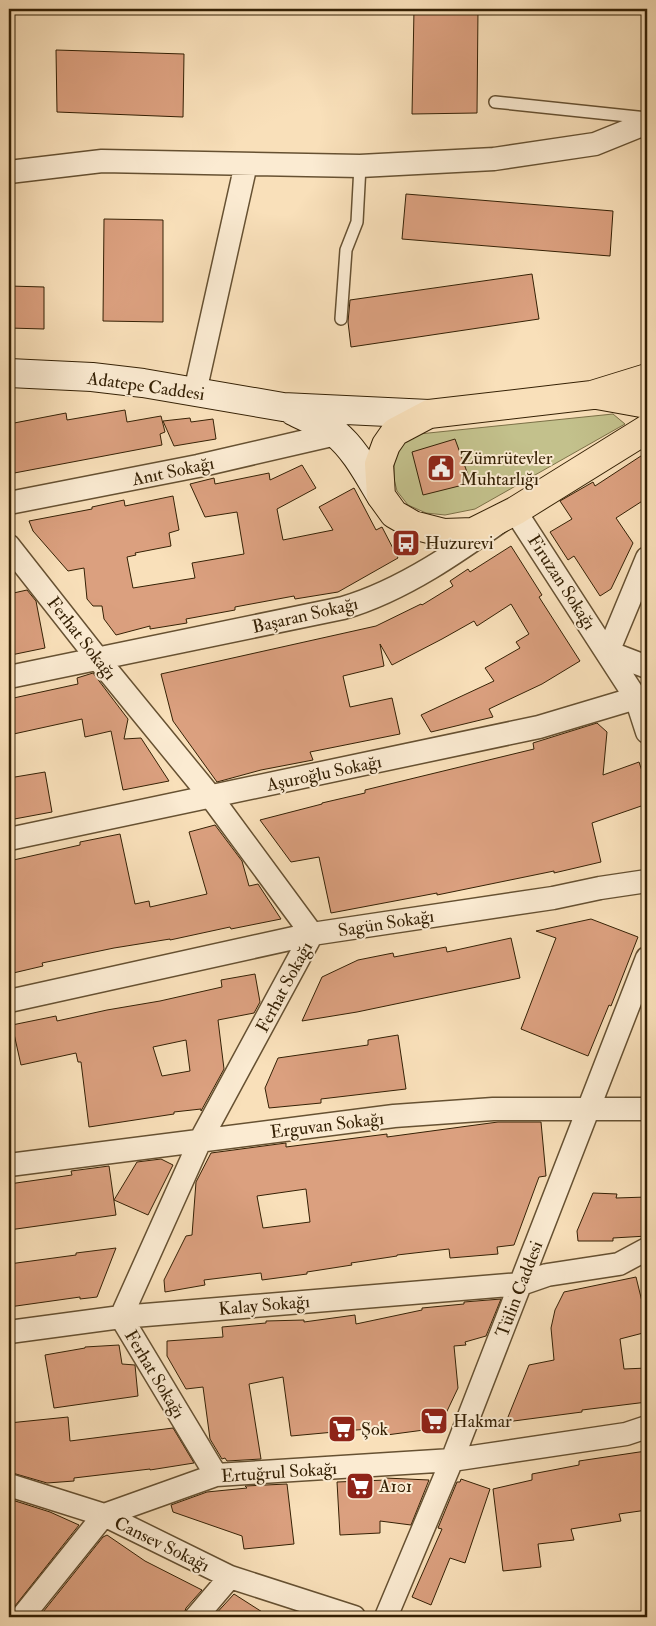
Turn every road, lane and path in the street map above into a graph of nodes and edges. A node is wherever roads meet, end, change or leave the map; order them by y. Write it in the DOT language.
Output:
graph roads {
  1 [pos="495,102"];
  2 [pos="647,118"];
  3 [pos="647,123"];
  4 [pos="246,164"];
  5 [pos="360,166"];
  6 [pos="9,172"];
  7 [pos="341,319"];
  8 [pos="9,373"];
  9 [pos="647,378"];
  10 [pos="195,392"];
  11 [pos="592,395"];
  12 [pos="647,404"];
  13 [pos="283,407"];
  14 [pos="429,414"];
  15 [pos="647,429"];
  16 [pos="336,434"];
  17 [pos="381,496"];
  18 [pos="9,503"];
  19 [pos="515,511"];
  20 [pos="9,546"];
  21 [pos="647,558"];
  22 [pos="608,652"];
  23 [pos="98,659"];
  24 [pos="647,667"];
  25 [pos="9,677"];
  26 [pos="636,698"];
  27 [pos="647,732"];
  28 [pos="212,797"];
  29 [pos="9,840"];
  30 [pos="647,881"];
  31 [pos="312,934"];
  32 [pos="647,958"];
  33 [pos="9,1001"];
  34 [pos="647,1108"];
  35 [pos="588,1110"];
  36 [pos="200,1141"];
  37 [pos="9,1165"];
  38 [pos="647,1249"];
  39 [pos="520,1284"];
  40 [pos="121,1317"];
  41 [pos="9,1332"];
  42 [pos="647,1427"];
  43 [pos="452,1460"];
  44 [pos="216,1475"];
  45 [pos="9,1484"];
  46 [pos="104,1515"];
  47 [pos="230,1577"];
  48 [pos="22,1617"];
  49 [pos="196,1617"];
  50 [pos="354,1617"];
  51 [pos="386,1617"];
  1 -- 2 [label="lane"];
  3 -- 5 [label="street"];
  4 -- 5 [label="street"];
  4 -- 6 [label="street"];
  4 -- 10 [label="street"];
  5 -- 7 [label="lane"];
  8 -- 10 [label="main road, Adatepe Caddesi"];
  9 -- 11 [label="main road"];
  10 -- 13 [label="main road, Adatepe Caddesi"];
  11 -- 12 [label="main road"];
  11 -- 14 [label="main road"];
  13 -- 14 [label="main road, Adatepe Caddesi"];
  13 -- 16 [label="main road, Adatepe Caddesi"];
  14 -- 17 [label="main road"];
  15 -- 19 [label="main road, Başaran Sokağı"];
  16 -- 17 [label="main road, Adatepe Caddesi"];
  16 -- 18 [label="street, Anıt Sokağı"];
  17 -- 19 [label="main road, Adatepe Caddesi"];
  19 -- 22 [label="street, Firuzan Sokağı"];
  19 -- 23 [label="street, Başaran Sokağı"];
  20 -- 23 [label="street, Ferhat Sokağı"];
  21 -- 22 [label="street"];
  22 -- 24 [label="street"];
  22 -- 26 [label="street"];
  23 -- 25 [label="street, Başaran Sokağı"];
  23 -- 28 [label="street, Ferhat Sokağı"];
  26 -- 27 [label="street"];
  26 -- 28 [label="street, Aşuroğlu Sokağı"];
  28 -- 29 [label="street, Aşuroğlu Sokağı"];
  28 -- 31 [label="street, Ferhat Sokağı"];
  30 -- 31 [label="street, Sagün Sokağı"];
  31 -- 33 [label="street, Sagün Sokağı"];
  31 -- 36 [label="street, Ferhat Sokağı"];
  32 -- 35 [label="street, Tülin Caddesi"];
  34 -- 35 [label="street, Erguvan Sokağı"];
  35 -- 36 [label="street, Erguvan Sokağı"];
  35 -- 39 [label="street, Tülin Caddesi"];
  36 -- 37 [label="street, Erguvan Sokağı"];
  36 -- 40 [label="street, Ferhat Sokağı"];
  38 -- 39 [label="street, Kalay Sokağı"];
  39 -- 40 [label="street, Kalay Sokağı"];
  39 -- 43 [label="street, Tülin Caddesi"];
  40 -- 41 [label="street, Kalay Sokağı"];
  40 -- 44 [label="street, Ferhat Sokağı"];
  42 -- 43 [label="street, Ertuğrul Sokağı"];
  43 -- 44 [label="street, Ertuğrul Sokağı"];
  43 -- 51 [label="street, Tülin Caddesi"];
  44 -- 46 [label="street, Ertuğrul Sokağı"];
  45 -- 46 [label="street"];
  46 -- 47 [label="street, Cansev Sokağı"];
  46 -- 48 [label="street, Cansev Sokağı"];
  47 -- 49 [label="street"];
  47 -- 50 [label="street, Cansev Sokağı"];
}
